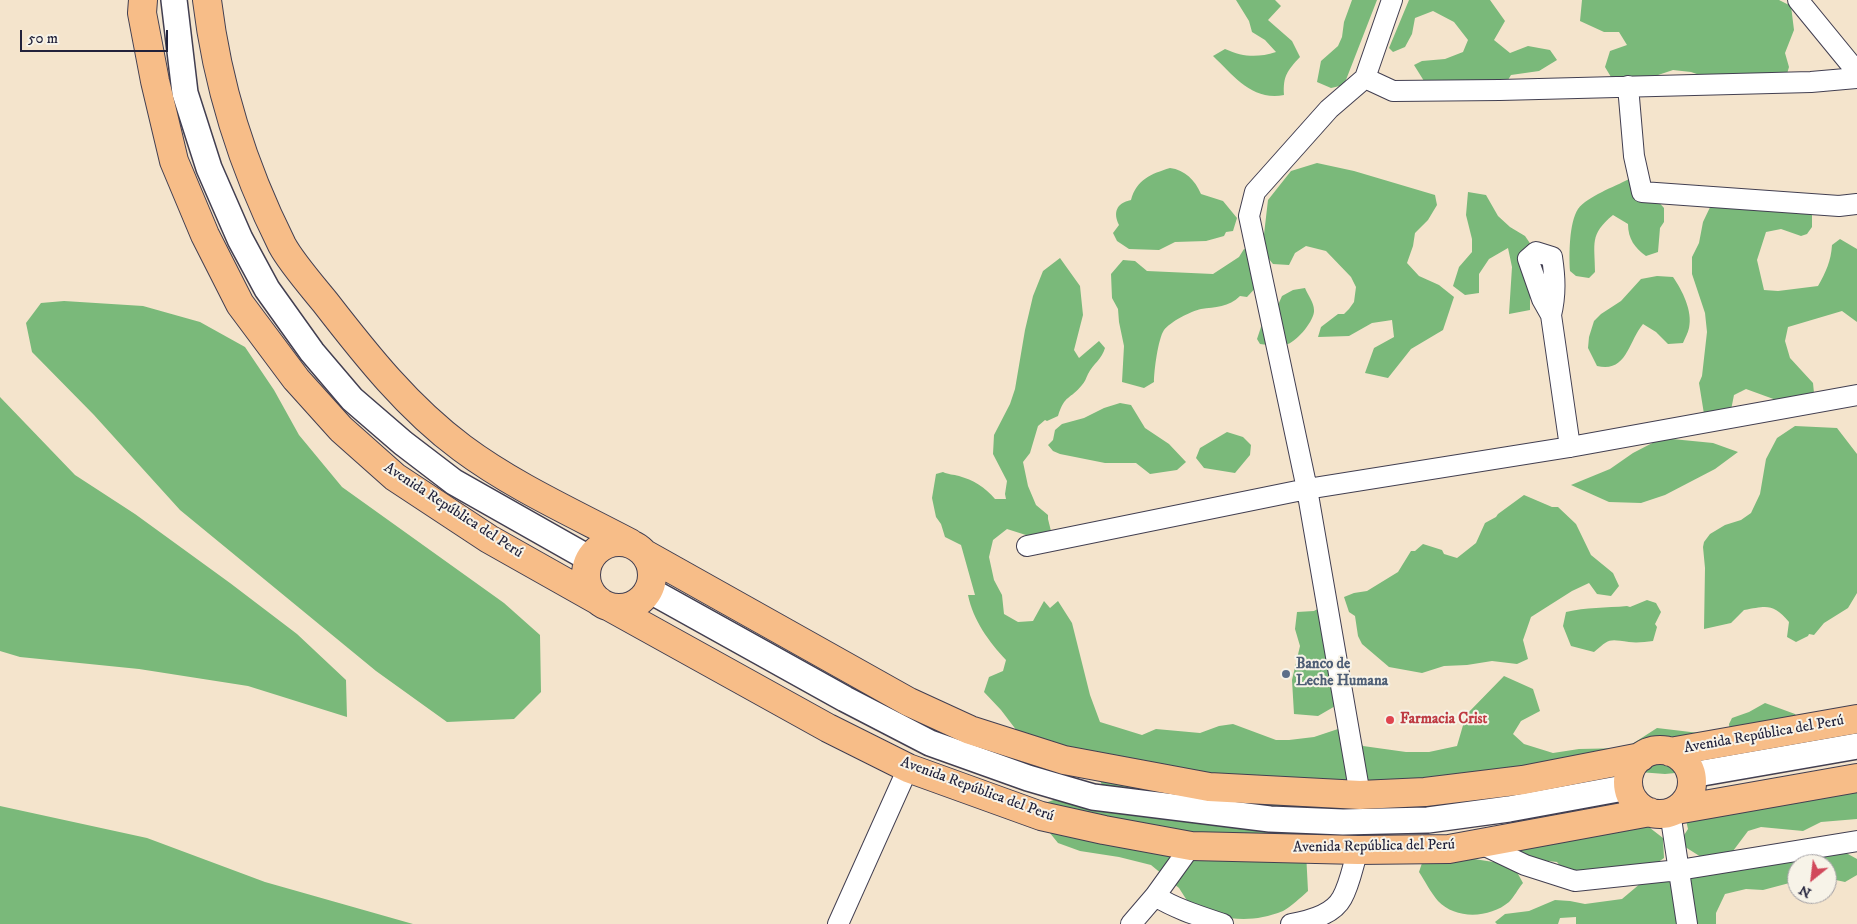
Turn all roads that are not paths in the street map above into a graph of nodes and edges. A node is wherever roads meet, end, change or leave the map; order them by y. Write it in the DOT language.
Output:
graph roads {
  1 [pos="143,0"];
  2 [pos="174,0"];
  3 [pos="207,0"];
  4 [pos="1392,0"];
  5 [pos="1798,0"];
  6 [pos="1857,72"];
  7 [pos="1365,78"];
  8 [pos="1857,78"];
  9 [pos="1628,86"];
  10 [pos="1857,204"];
  11 [pos="1551,315"];
  12 [pos="1857,395"];
  13 [pos="1570,447"];
  14 [pos="1306,489"];
  15 [pos="1027,546"];
  16 [pos="637,548"];
  17 [pos="590,559"];
  18 [pos="649,590"];
  19 [pos="603,603"];
  20 [pos="1857,718"];
  21 [pos="1857,746"];
  22 [pos="1670,752"];
  23 [pos="1642,757"];
  24 [pos="908,768"];
  25 [pos="1691,775"];
  26 [pos="1857,778"];
  27 [pos="1629,787"];
  28 [pos="1360,795"];
  29 [pos="1665,812"];
  30 [pos="1857,841"];
  31 [pos="1479,843"];
  32 [pos="1191,846"];
  33 [pos="1358,850"];
  34 [pos="1679,870"];
  35 [pos="1155,896"];
  36 [pos="838,924"];
  37 [pos="1130,924"];
  38 [pos="1223,924"];
  39 [pos="1291,924"];
  40 [pos="1687,924"];
  1 -- 19 [label="highway, Avenida República del Perú"];
  2 -- 17 [label="street"];
  3 -- 16 [label="highway"];
  4 -- 7 [label="street"];
  5 -- 6 [label="street"];
  7 -- 9 [label="street"];
  7 -- 14 [label="street"];
  8 -- 9 [label="street"];
  9 -- 10 [label="street"];
  11 -- 13 [label="street"];
  12 -- 13 [label="street"];
  13 -- 14 [label="street"];
  14 -- 15 [label="street"];
  14 -- 28 [label="street"];
  16 -- 17 [label="highway"];
  16 -- 18 [label="highway"];
  16 -- 28 [label="highway"];
  17 -- 19 [label="highway"];
  18 -- 19 [label="highway"];
  18 -- 27 [label="street"];
  19 -- 24 [label="highway, Avenida República del Perú"];
  20 -- 22 [label="highway, Avenida República del Perú"];
  21 -- 25 [label="street"];
  22 -- 23 [label="highway"];
  22 -- 25 [label="highway"];
  23 -- 27 [label="highway"];
  23 -- 28 [label="highway"];
  24 -- 32 [label="highway, Avenida República del Perú"];
  24 -- 36 [label="street"];
  25 -- 29 [label="highway"];
  26 -- 29 [label="highway, Avenida República del Perú"];
  27 -- 29 [label="highway"];
  29 -- 31 [label="highway, Avenida República del Perú"];
  29 -- 34 [label="street"];
  30 -- 34 [label="street"];
  31 -- 33 [label="highway, Avenida República del Perú"];
  31 -- 34 [label="street"];
  32 -- 33 [label="highway, Avenida República del Perú"];
  32 -- 35 [label="street"];
  33 -- 39 [label="street"];
  34 -- 40 [label="street"];
  35 -- 37 [label="street"];
  35 -- 38 [label="street"];
}
